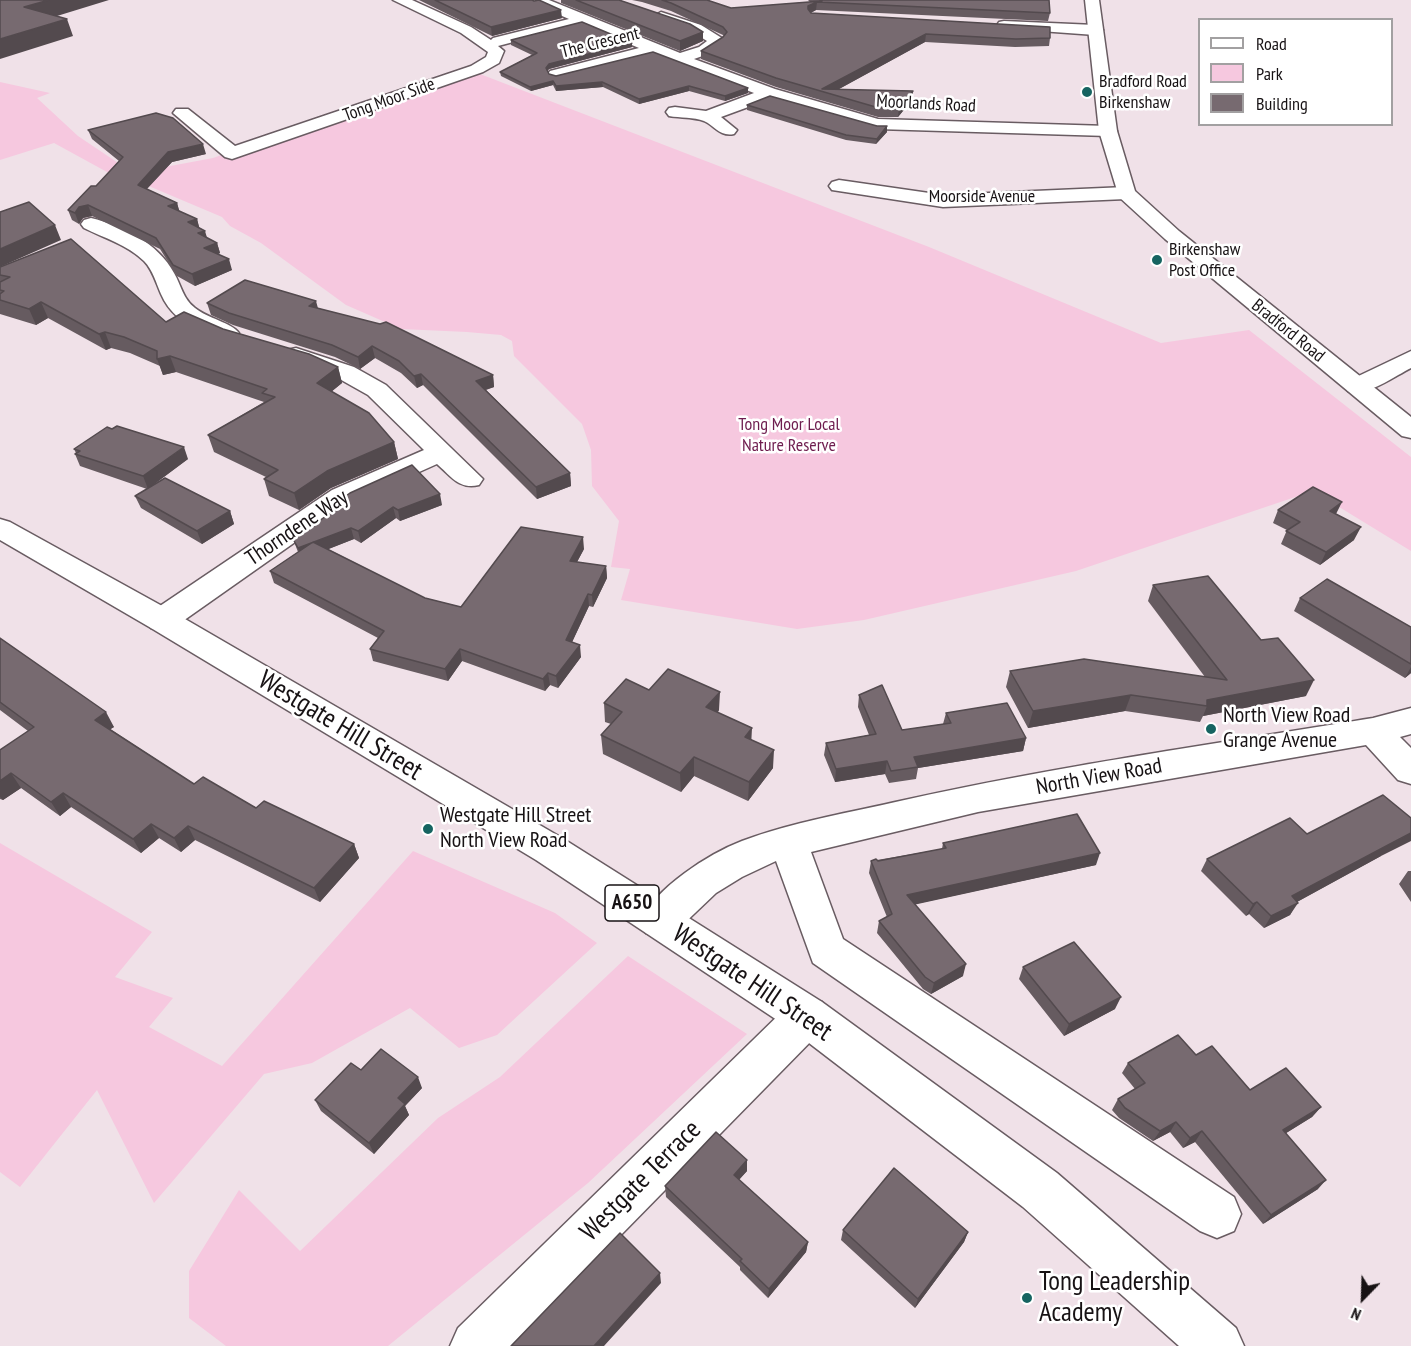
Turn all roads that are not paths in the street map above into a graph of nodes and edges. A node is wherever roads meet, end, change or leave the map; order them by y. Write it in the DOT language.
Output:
graph roads {
  1 [pos="400,0"];
  2 [pos="1092,0"];
  3 [pos="543,1"];
  4 [pos="642,10"];
  5 [pos="581,20"];
  6 [pos="989,24"];
  7 [pos="1095,30"];
  8 [pos="498,41"];
  9 [pos="654,49"];
  10 [pos="679,59"];
  11 [pos="556,74"];
  12 [pos="769,93"];
  13 [pos="182,112"];
  14 [pos="675,112"];
  15 [pos="708,116"];
  16 [pos="728,130"];
  17 [pos="1108,131"];
  18 [pos="839,186"];
  19 [pos="1126,193"];
  20 [pos="94,231"];
  21 [pos="1411,358"];
  22 [pos="1357,386"];
  23 [pos="1411,430"];
  24 [pos="441,452"];
  25 [pos="469,479"];
  26 [pos="0,528"];
  27 [pos="162,620"];
  28 [pos="1411,721"];
  29 [pos="1373,730"];
  30 [pos="1411,770"];
  31 [pos="788,842"];
  32 [pos="660,921"];
  33 [pos="807,1016"];
  34 [pos="1217,1214"];
  35 [pos="476,1346"];
  36 [pos="1218,1346"];
  1 -- 13 [label="main road, Tong Moor Side"];
  2 -- 7 [label="main road"];
  3 -- 5 [label="main road, Moorlands Road"];
  4 -- 10 [label="main road"];
  5 -- 8 [label="main road"];
  5 -- 9 [label="main road, Moorlands Road"];
  6 -- 7 [label="main road"];
  7 -- 17 [label="main road"];
  9 -- 10 [label="main road, Moorlands Road"];
  9 -- 11 [label="main road, The Crescent"];
  10 -- 12 [label="main road, Moorlands Road"];
  12 -- 15 [label="main road"];
  12 -- 17 [label="main road, Moorlands Road"];
  14 -- 15 [label="main road"];
  15 -- 16 [label="main road"];
  17 -- 19 [label="main road"];
  18 -- 19 [label="main road, Moorside Avenue"];
  19 -- 22 [label="main road, Bradford Road"];
  20 -- 24 [label="main road"];
  21 -- 22 [label="main road"];
  22 -- 23 [label="main road, Bradford Road"];
  24 -- 25 [label="main road"];
  24 -- 27 [label="main road, Thorndene Way"];
  26 -- 27 [label="main road, Westgate Hill Street / A650"];
  27 -- 32 [label="main road, Westgate Hill Street / A650"];
  28 -- 29 [label="main road, North View Road"];
  29 -- 30 [label="main road"];
  29 -- 31 [label="main road, North View Road"];
  31 -- 32 [label="main road, North View Road"];
  31 -- 34 [label="main road"];
  32 -- 33 [label="main road, Westgate Hill Street / A650"];
  33 -- 35 [label="main road, Westgate Terrace"];
  33 -- 36 [label="main road, Westgate Hill Street / A650"];
}
